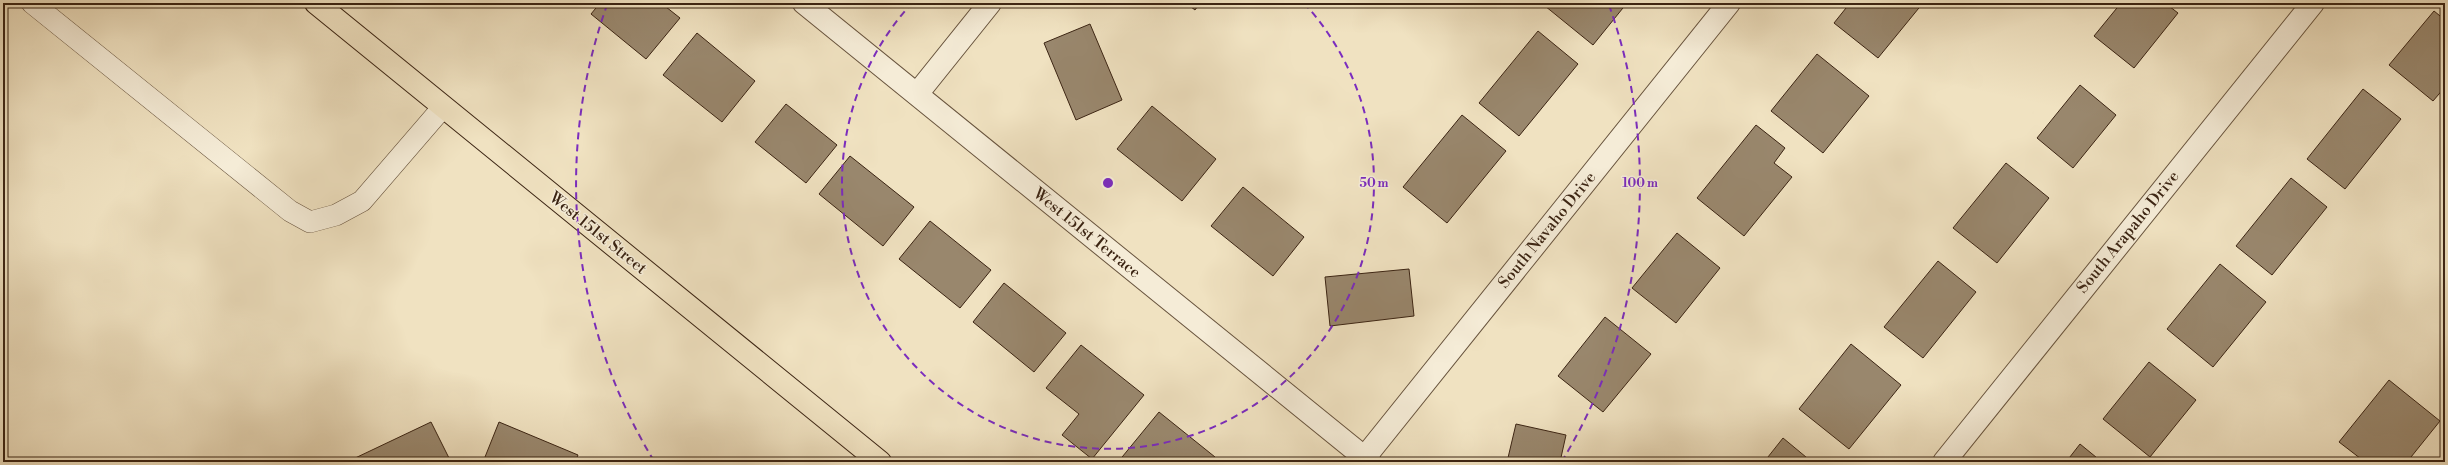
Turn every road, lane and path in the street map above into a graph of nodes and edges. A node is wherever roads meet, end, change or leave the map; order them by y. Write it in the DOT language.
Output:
graph roads {
  1 [pos="32,3"];
  2 [pos="316,3"];
  3 [pos="804,3"];
  4 [pos="990,3"];
  5 [pos="1729,3"];
  6 [pos="2313,3"];
  7 [pos="917,94"];
  8 [pos="443,107"];
  9 [pos="1367,460"];
  10 [pos="880,462"];
  11 [pos="1944,462"];
  1 -- 8 [label="lane"];
  2 -- 8 [label="main road, West 151st Street"];
  3 -- 7 [label="street, West 151st Terrace"];
  4 -- 7 [label="street"];
  5 -- 9 [label="street, South Navaho Drive"];
  6 -- 11 [label="street, South Arapaho Drive"];
  7 -- 9 [label="street, West 151st Terrace"];
  8 -- 10 [label="main road, West 151st Street"];
}
